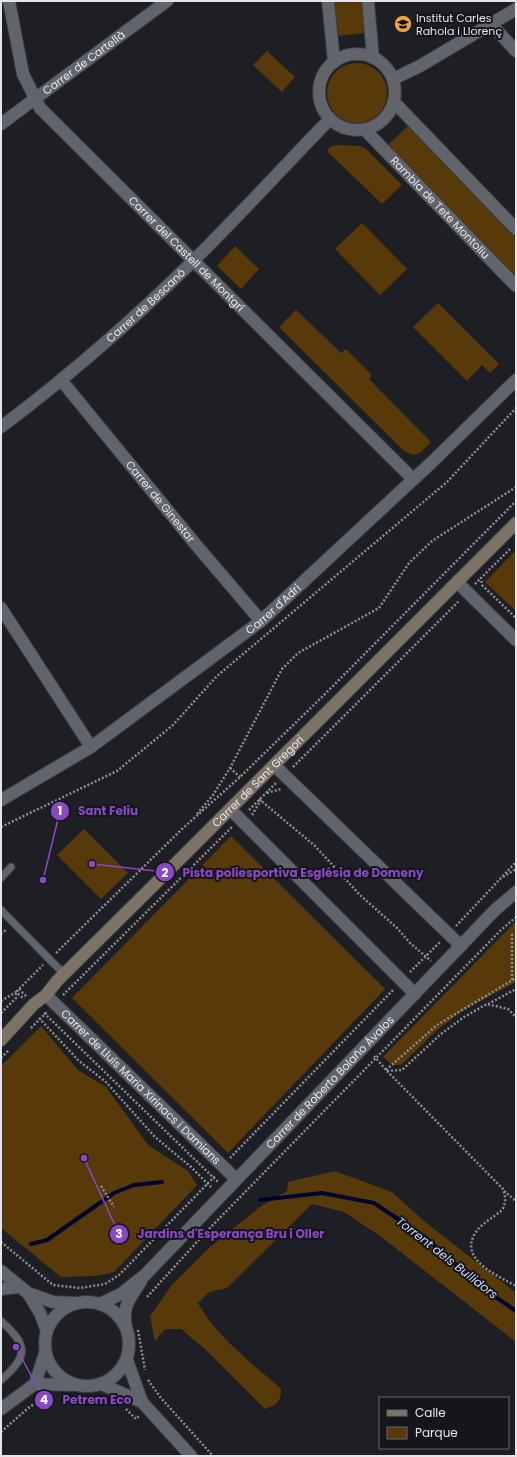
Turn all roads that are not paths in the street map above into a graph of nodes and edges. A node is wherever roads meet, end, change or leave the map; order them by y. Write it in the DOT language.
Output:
graph roads {
  1 [pos="9,1"];
  2 [pos="167,1"];
  3 [pos="328,1"];
  4 [pos="368,1"];
  5 [pos="516,10"];
  6 [pos="491,24"];
  7 [pos="516,51"];
  8 [pos="373,58"];
  9 [pos="334,62"];
  10 [pos="393,79"];
  11 [pos="35,98"];
  12 [pos="394,102"];
  13 [pos="330,119"];
  14 [pos="1,124"];
  15 [pos="365,130"];
  16 [pos="516,229"];
  17 [pos="193,261"];
  18 [pos="516,286"];
  19 [pos="61,380"];
  20 [pos="516,380"];
  21 [pos="1,427"];
  22 [pos="413,479"];
  23 [pos="516,523"];
  24 [pos="457,582"];
  25 [pos="1,608"];
  26 [pos="261,621"];
  27 [pos="516,640"];
  28 [pos="91,747"];
  29 [pos="274,765"];
  30 [pos="1,800"];
  31 [pos="230,809"];
  32 [pos="11,867"];
  33 [pos="1,878"];
  34 [pos="516,892"];
  35 [pos="1,910"];
  36 [pos="461,946"];
  37 [pos="64,974"];
  38 [pos="414,994"];
  39 [pos="46,995"];
  40 [pos="1,1040"];
  41 [pos="236,1179"];
  42 [pos="1,1271"];
  43 [pos="145,1275"];
  44 [pos="1,1289"];
  45 [pos="24,1290"];
  46 [pos="76,1303"];
  47 [pos="100,1304"];
  48 [pos="1,1320"];
  49 [pos="132,1327"];
  50 [pos="47,1331"];
  51 [pos="45,1353"];
  52 [pos="127,1360"];
  53 [pos="1,1380"];
  54 [pos="34,1384"];
  55 [pos="101,1384"];
  56 [pos="74,1391"];
  57 [pos="3,1404"];
  58 [pos="146,1405"];
  59 [pos="191,1456"];
  1 -- 11 [label="street, Carrer del Castell de Montgrí"];
  2 -- 11 [label="street, Carrer de Cartellà"];
  3 -- 9 [label="street"];
  4 -- 8 [label="street"];
  5 -- 6 [label="street"];
  6 -- 7 [label="street"];
  6 -- 10 [label="street"];
  8 -- 9 [label="street"];
  8 -- 10 [label="street"];
  9 -- 13 [label="street"];
  10 -- 12 [label="street"];
  11 -- 14 [label="street, Carrer de Cartellà"];
  11 -- 17 [label="street, Carrer del Castell de Montgrí"];
  12 -- 15 [label="street"];
  12 -- 16 [label="street"];
  13 -- 15 [label="street"];
  13 -- 17 [label="street, Carrer de Bescanó"];
  15 -- 18 [label="street, Rambla de Tete Montoliu"];
  17 -- 19 [label="street, Carrer de Bescanó"];
  17 -- 22 [label="street, Carrer del Castell de Montgrí"];
  19 -- 21 [label="street, Carrer de Bescanó"];
  19 -- 26 [label="street, Carrer de Ginestar"];
  20 -- 22 [label="street, Carrer d'Adri"];
  22 -- 26 [label="street, Carrer d'Adri"];
  23 -- 24 [label="main road, Carrer de Sant Gregori"];
  24 -- 27 [label="street"];
  24 -- 29 [label="main road, Carrer de Sant Gregori"];
  25 -- 28 [label="street"];
  26 -- 28 [label="street, Carrer d'Adri"];
  28 -- 30 [label="street, Carrer d'Adri"];
  29 -- 31 [label="main road, Carrer de Sant Gregori"];
  29 -- 36 [label="street"];
  31 -- 37 [label="main road, Carrer de Sant Gregori"];
  31 -- 38 [label="street"];
  32 -- 33 [label="lane"];
  34 -- 36 [label="street, Carrer de Roberto Bolaño Ávalos"];
  35 -- 37 [label="lane"];
  36 -- 38 [label="street, Carrer de Roberto Bolaño Ávalos"];
  37 -- 39 [label="main road, Carrer de Sant Gregori"];
  38 -- 41 [label="street, Carrer de Roberto Bolaño Ávalos"];
  39 -- 40 [label="main road, Carrer de Sant Gregori"];
  39 -- 41 [label="street, Carrer de Lluís Maria Xirinacs i Damians"];
  41 -- 43 [label="street, Carrer de Roberto Bolaño Ávalos"];
  42 -- 45 [label="street"];
  43 -- 47 [label="street, Carrer de Roberto Bolaño Ávalos"];
  43 -- 49 [label="street, Carrer de Roberto Bolaño Ávalos"];
  44 -- 45 [label="street"];
  45 -- 46 [label="street"];
  45 -- 50 [label="street"];
  46 -- 47 [label="street"];
  46 -- 50 [label="street"];
  47 -- 49 [label="street"];
  48 -- 53 [label="lane"];
  49 -- 52 [label="street"];
  50 -- 51 [label="street"];
  51 -- 54 [label="street"];
  51 -- 56 [label="street"];
  52 -- 55 [label="street"];
  52 -- 58 [label="street"];
  54 -- 56 [label="street"];
  54 -- 57 [label="street"];
  55 -- 56 [label="street"];
  55 -- 58 [label="street"];
  58 -- 59 [label="street"];
}
